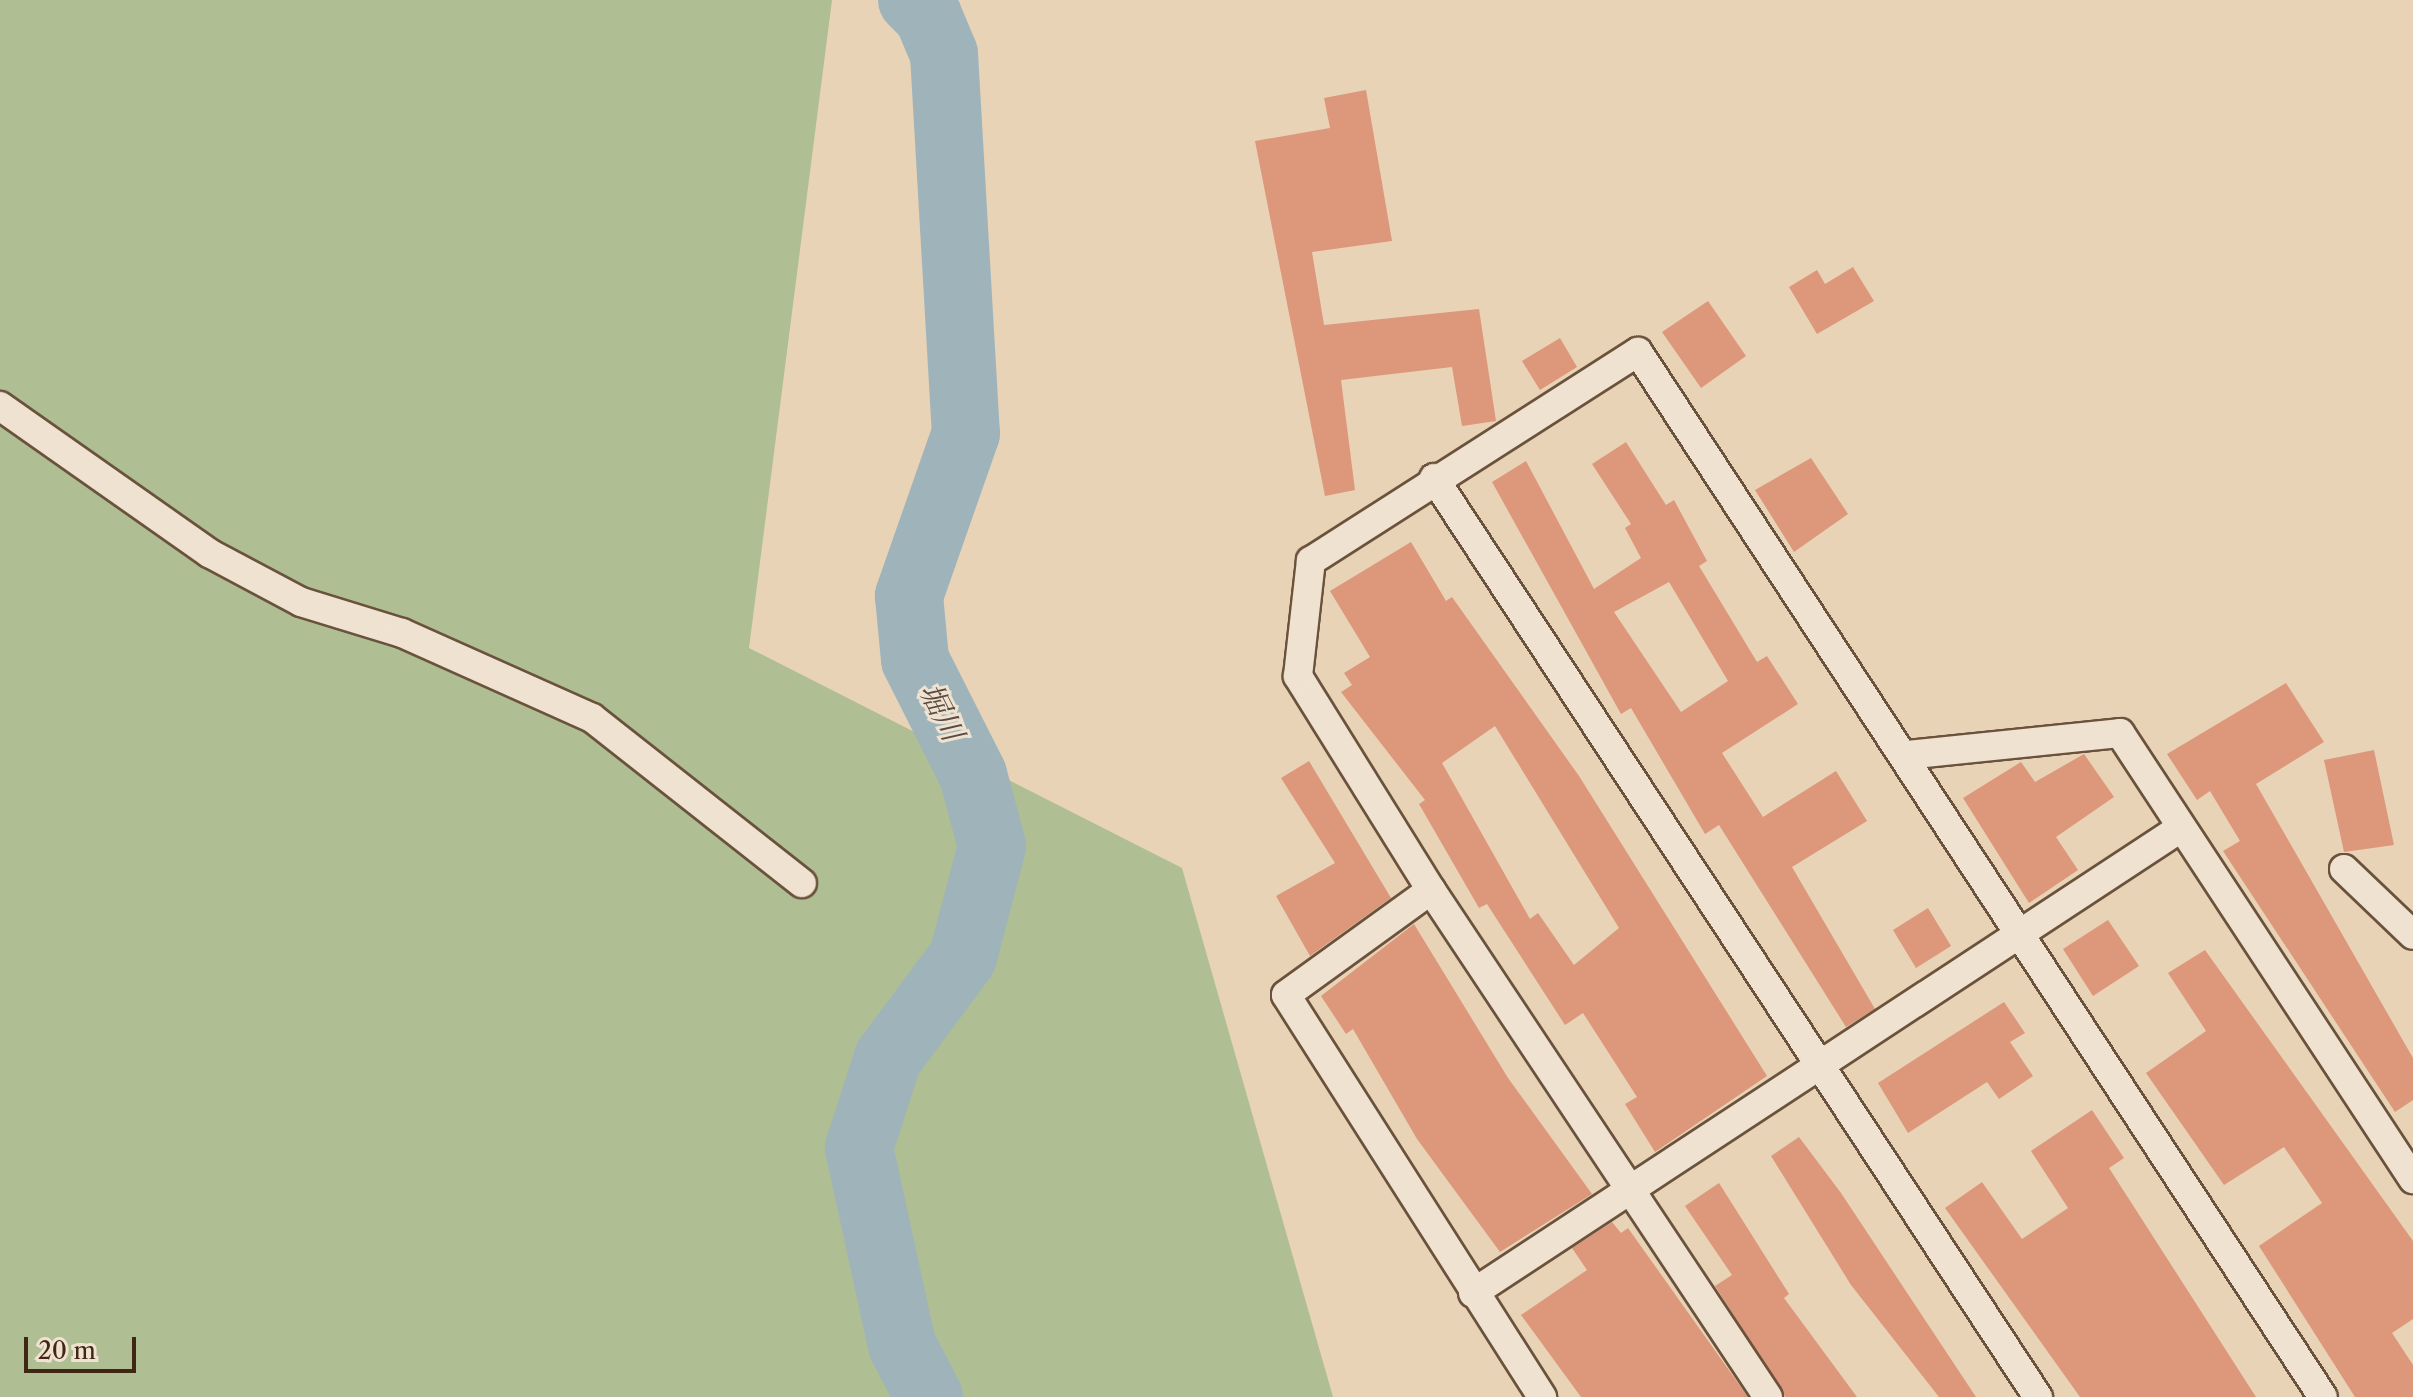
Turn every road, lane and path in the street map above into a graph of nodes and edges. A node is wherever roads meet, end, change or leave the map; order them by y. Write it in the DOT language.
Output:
graph roads {
  1 [pos="0,406"];
  2 [pos="1434,478"];
  3 [pos="1907,755"];
  4 [pos="2179,829"];
  5 [pos="2344,869"];
  6 [pos="802,883"];
  7 [pos="1431,890"];
  8 [pos="2413,935"];
  9 [pos="2019,936"];
  10 [pos="1820,1063"];
  11 [pos="2413,1179"];
  12 [pos="1630,1191"];
  13 [pos="1473,1293"];
  14 [pos="1542,1397"];
  15 [pos="1768,1397"];
  16 [pos="2038,1397"];
  17 [pos="2323,1397"];
  1 -- 6 [label="street"];
  2 -- 3 [label="street"];
  2 -- 7 [label="street"];
  2 -- 10 [label="street"];
  3 -- 4 [label="street"];
  3 -- 9 [label="street"];
  4 -- 9 [label="street"];
  4 -- 11 [label="street"];
  5 -- 8 [label="street"];
  7 -- 12 [label="street"];
  7 -- 13 [label="street"];
  9 -- 10 [label="street"];
  9 -- 17 [label="street"];
  10 -- 12 [label="street"];
  10 -- 16 [label="street"];
  12 -- 13 [label="street"];
  12 -- 15 [label="street"];
  13 -- 14 [label="street"];
}
